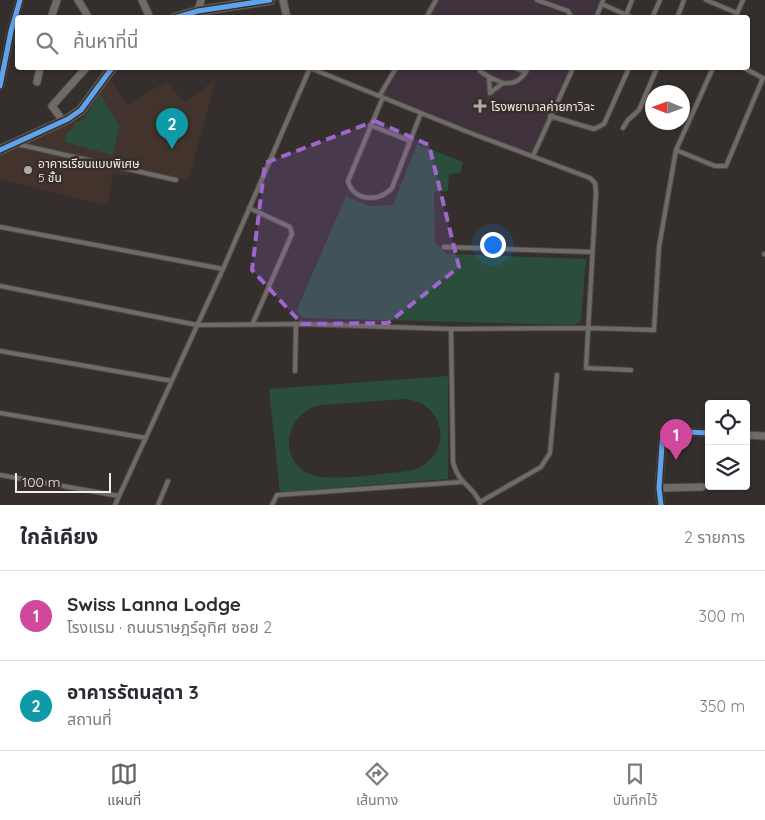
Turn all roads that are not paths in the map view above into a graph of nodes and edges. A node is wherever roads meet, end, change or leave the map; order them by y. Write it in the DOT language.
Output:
graph roads {
  1 [pos="20,0"];
  2 [pos="57,0"];
  3 [pos="78,0"];
  4 [pos="142,0"];
  5 [pos="200,0"];
  6 [pos="270,0"];
  7 [pos="283,0"];
  8 [pos="436,0"];
  9 [pos="537,0"];
  10 [pos="556,0"];
  11 [pos="632,0"];
  12 [pos="660,0"];
  13 [pos="684,0"];
  14 [pos="706,0"];
  15 [pos="743,0"];
  16 [pos="603,2"];
  17 [pos="554,6"];
  18 [pos="198,11"];
  19 [pos="626,14"];
  20 [pos="16,15"];
  21 [pos="52,15"];
  22 [pos="87,15"];
  23 [pos="149,15"];
  24 [pos="184,15"];
  25 [pos="286,15"];
  26 [pos="428,15"];
  27 [pos="570,15"];
  28 [pos="597,15"];
  29 [pos="653,15"];
  30 [pos="678,15"];
  31 [pos="736,15"];
  32 [pos="15,17"];
  33 [pos="40,70"];
  34 [pos="84,70"];
  35 [pos="111,70"];
  36 [pos="309,70"];
  37 [pos="315,70"];
  38 [pos="395,70"];
  39 [pos="480,70"];
  40 [pos="527,70"];
  41 [pos="572,70"];
  42 [pos="628,70"];
  43 [pos="655,70"];
  44 [pos="712,70"];
  45 [pos="748,70"];
  46 [pos="489,77"];
  47 [pos="764,77"];
  48 [pos="37,82"];
  49 [pos="503,83"];
  50 [pos="0,86"];
  51 [pos="381,96"];
  52 [pos="421,112"];
  53 [pos="550,116"];
  54 [pos="63,121"];
  55 [pos="370,125"];
  56 [pos="623,128"];
  57 [pos="410,140"];
  58 [pos="15,144"];
  59 [pos="0,150"];
  60 [pos="676,150"];
  61 [pos="533,156"];
  62 [pos="176,180"];
  63 [pos="249,208"];
  64 [pos="0,226"];
  65 [pos="444,247"];
  66 [pos="592,252"];
  67 [pos="223,269"];
  68 [pos="0,286"];
  69 [pos="296,324"];
  70 [pos="197,325"];
  71 [pos="252,325"];
  72 [pos="589,328"];
  73 [pos="451,329"];
  74 [pos="0,351"];
  75 [pos="631,370"];
  76 [pos="295,371"];
  77 [pos="557,376"];
  78 [pos="172,381"];
  79 [pos="0,413"];
  80 [pos="705,434"];
  81 [pos="750,436"];
  82 [pos="765,436"];
  83 [pos="146,438"];
  84 [pos="0,474"];
  85 [pos="168,481"];
  86 [pos="461,482"];
  87 [pos="702,487"];
  88 [pos="658,488"];
  89 [pos="119,496"];
  90 [pos="480,504"];
  91 [pos="115,505"];
  92 [pos="158,505"];
  93 [pos="272,505"];
  94 [pos="661,505"];
  1 -- 20 [label="street"];
  2 -- 21 [label="street"];
  3 -- 22 [label="street"];
  4 -- 23 [label="street"];
  5 -- 18 [label="street"];
  6 -- 18 [label="street"];
  7 -- 25 [label="street"];
  8 -- 26 [label="lane"];
  9 -- 17 [label="lane"];
  10 -- 17 [label="lane"];
  11 -- 19 [label="lane"];
  12 -- 29 [label="lane"];
  13 -- 30 [label="lane"];
  14 -- 31 [label="lane"];
  15 -- 31 [label="lane"];
  16 -- 19 [label="lane"];
  16 -- 28 [label="lane"];
  17 -- 27 [label="lane"];
  18 -- 24 [label="street"];
  32 -- 50 [label="street"];
  33 -- 48 [label="street"];
  34 -- 54 [label="street"];
  35 -- 54 [label="street"];
  36 -- 63 [label="lane"];
  37 -- 51 [label="lane"];
  38 -- 51 [label="lane"];
  39 -- 46 [label="lane"];
  40 -- 49 [label="lane"];
  41 -- 53 [label="lane"];
  42 -- 53 [label="lane"];
  43 -- 56 [label="lane"];
  44 -- 60 [label="lane"];
  45 -- 47 [label="lane"];
  46 -- 49 [label="lane"];
  46 -- 49 [label="lane"];
  47 -- 60 [label="lane"];
  51 -- 52 [label="lane"];
  51 -- 55 [label="lane"];
  52 -- 57 [label="lane"];
  52 -- 61 [label="lane"];
  53 -- 61 [label="lane"];
  54 -- 58 [label="street"];
  55 -- 57 [label="lane"];
  55 -- 57 [label="lane"];
  58 -- 59 [label="street"];
  58 -- 62 [label="lane"];
  60 -- 72 [label="lane"];
  61 -- 66 [label="lane"];
  63 -- 67 [label="lane"];
  63 -- 71 [label="lane"];
  64 -- 67 [label="lane"];
  65 -- 66 [label="lane"];
  66 -- 72 [label="lane"];
  67 -- 70 [label="lane"];
  68 -- 70 [label="lane"];
  69 -- 71 [label="lane"];
  69 -- 73 [label="lane"];
  69 -- 76 [label="lane"];
  70 -- 71 [label="lane"];
  70 -- 78 [label="lane"];
  72 -- 73 [label="lane"];
  72 -- 75 [label="lane"];
  73 -- 86 [label="lane"];
  74 -- 78 [label="lane"];
  77 -- 90 [label="lane"];
  78 -- 83 [label="lane"];
  79 -- 83 [label="lane"];
  80 -- 88 [label="street"];
  81 -- 82 [label="street"];
  83 -- 89 [label="lane"];
  84 -- 89 [label="lane"];
  85 -- 92 [label="lane"];
  86 -- 90 [label="lane"];
  86 -- 93 [label="lane"];
  87 -- 88 [label="street"];
  88 -- 94 [label="street"];
  89 -- 91 [label="lane"];
}
